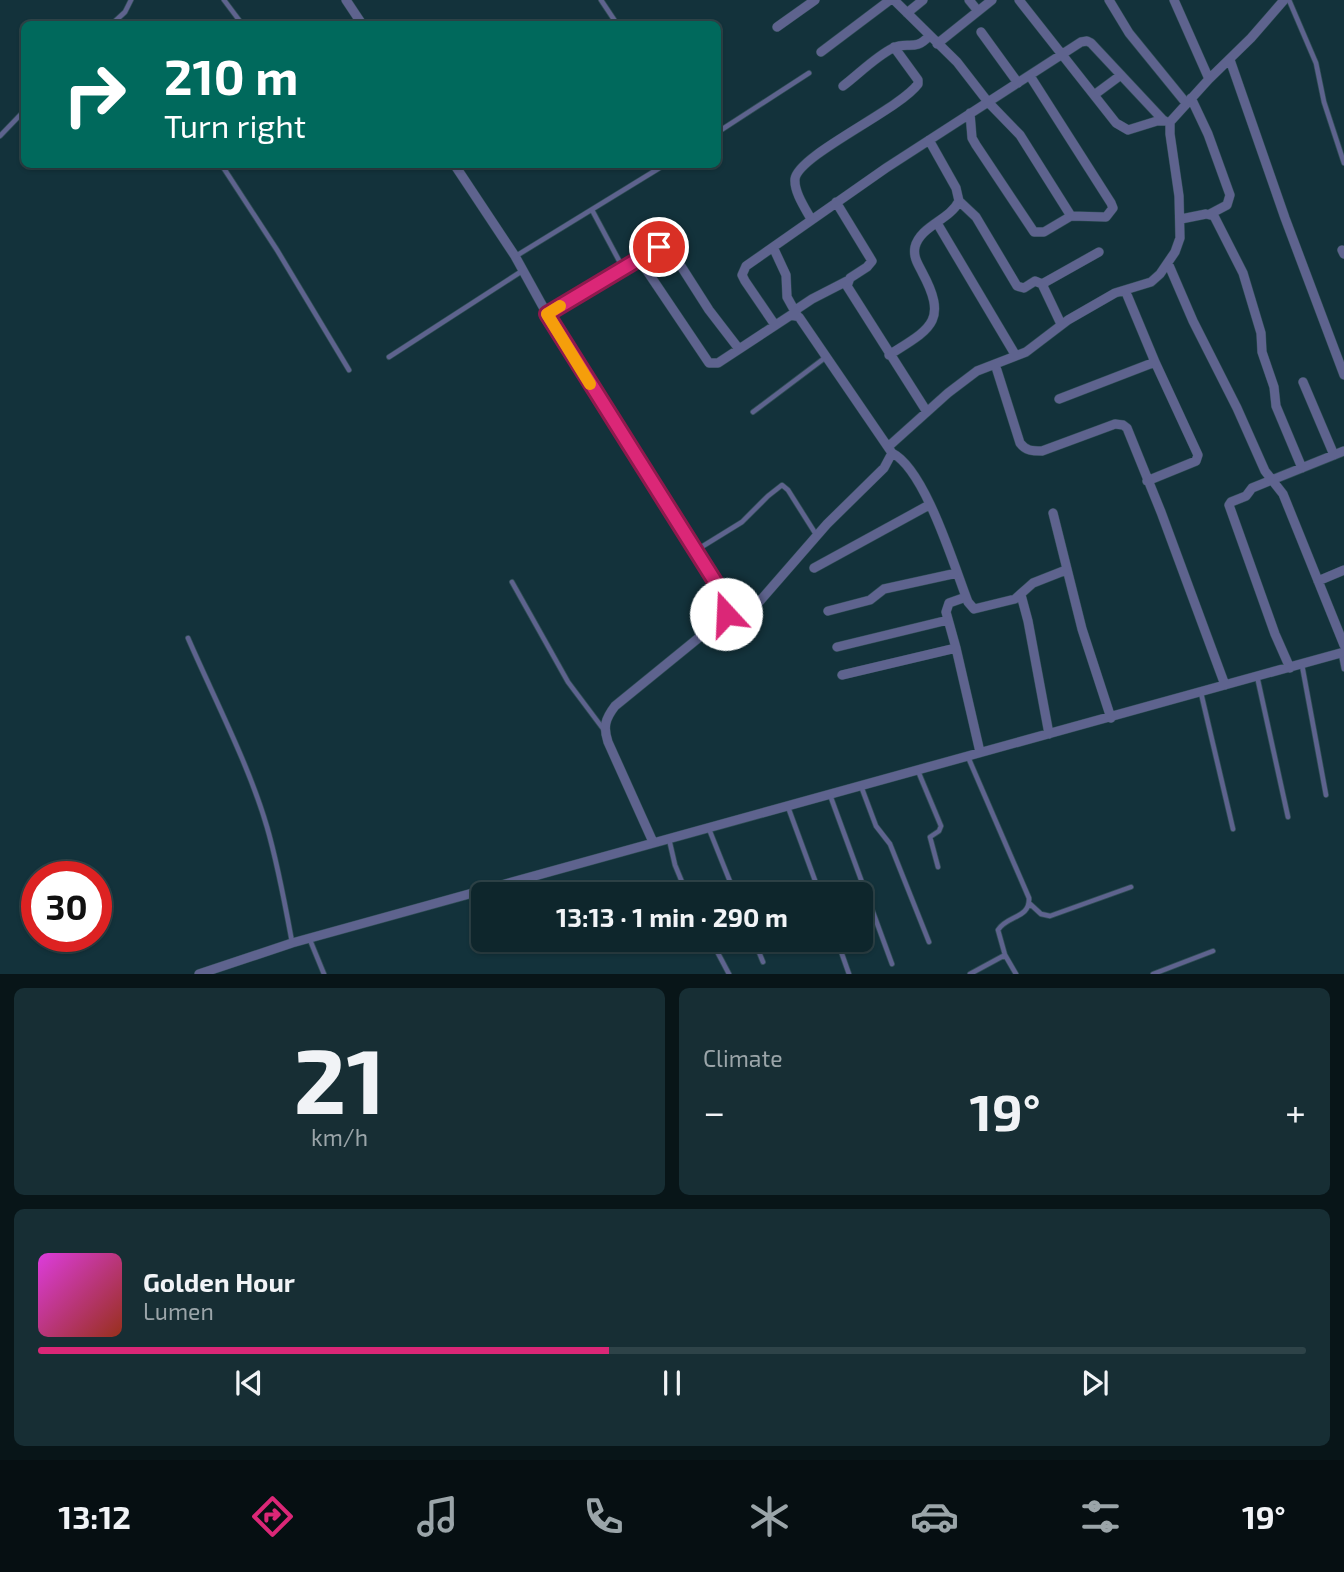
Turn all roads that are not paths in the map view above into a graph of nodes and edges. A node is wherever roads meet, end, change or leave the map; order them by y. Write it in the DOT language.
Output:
graph roads {
  1 [pos="131,0"];
  2 [pos="224,0"];
  3 [pos="346,0"];
  4 [pos="601,0"];
  5 [pos="816,0"];
  6 [pos="892,0"];
  7 [pos="923,0"];
  8 [pos="969,0"];
  9 [pos="992,0"];
  10 [pos="1109,0"];
  11 [pos="1174,0"];
  12 [pos="1287,0"];
  13 [pos="1024,2"];
  14 [pos="978,11"];
  15 [pos="907,13"];
  16 [pos="115,21"];
  17 [pos="240,21"];
  18 [pos="360,21"];
  19 [pos="615,21"];
  20 [pos="778,27"];
  21 [pos="981,32"];
  22 [pos="929,36"];
  23 [pos="937,44"];
  24 [pos="894,47"];
  25 [pos="821,52"];
  26 [pos="1063,54"];
  27 [pos="1230,60"];
  28 [pos="809,73"];
  29 [pos="1121,75"];
  30 [pos="1030,76"];
  31 [pos="1209,79"];
  32 [pos="1018,83"];
  33 [pos="843,86"];
  34 [pos="1094,95"];
  35 [pos="1189,101"];
  36 [pos="988,102"];
  37 [pos="970,113"];
  38 [pos="21,114"];
  39 [pos="1167,121"];
  40 [pos="721,130"];
  41 [pos="0,136"];
  42 [pos="929,140"];
  43 [pos="1344,163"];
  44 [pos="224,168"];
  45 [pos="457,168"];
  46 [pos="660,168"];
  47 [pos="959,201"];
  48 [pos="836,202"];
  49 [pos="592,210"];
  50 [pos="1210,214"];
  51 [pos="1071,216"];
  52 [pos="811,219"];
  53 [pos="1181,219"];
  54 [pos="937,223"];
  55 [pos="772,247"];
  56 [pos="1099,251"];
  57 [pos="515,257"];
  58 [pos="639,259"];
  59 [pos="1168,263"];
  60 [pos="623,268"];
  61 [pos="523,270"];
  62 [pos="847,282"];
  63 [pos="1042,284"];
  64 [pos="1125,290"];
  65 [pos="796,313"];
  66 [pos="547,314"];
  67 [pos="1061,324"];
  68 [pos="775,326"];
  69 [pos="739,349"];
  70 [pos="889,355"];
  71 [pos="827,356"];
  72 [pos="1016,356"];
  73 [pos="389,357"];
  74 [pos="1155,362"];
  75 [pos="995,364"];
  76 [pos="1343,369"];
  77 [pos="349,370"];
  78 [pos="1303,382"];
  79 [pos="1059,399"];
  80 [pos="753,412"];
  81 [pos="927,412"];
  82 [pos="890,450"];
  83 [pos="1344,451"];
  84 [pos="1334,455"];
  85 [pos="1301,468"];
  86 [pos="1147,481"];
  87 [pos="1271,481"];
  88 [pos="929,505"];
  89 [pos="1053,513"];
  90 [pos="817,536"];
  91 [pos="695,552"];
  92 [pos="814,568"];
  93 [pos="1066,570"];
  94 [pos="1344,570"];
  95 [pos="957,573"];
  96 [pos="1318,581"];
  97 [pos="512,582"];
  98 [pos="1021,595"];
  99 [pos="966,597"];
  100 [pos="828,611"];
  101 [pos="726,614"];
  102 [pos="948,620"];
  103 [pos="188,638"];
  104 [pos="837,648"];
  105 [pos="956,648"];
  106 [pos="1343,650"];
  107 [pos="1302,664"];
  108 [pos="1290,668"];
  109 [pos="1344,669"];
  110 [pos="842,675"];
  111 [pos="1257,676"];
  112 [pos="1225,685"];
  113 [pos="1201,692"];
  114 [pos="1111,718"];
  115 [pos="604,731"];
  116 [pos="1049,734"];
  117 [pos="980,752"];
  118 [pos="968,756"];
  119 [pos="918,771"];
  120 [pos="861,785"];
  121 [pos="830,794"];
  122 [pos="1326,795"];
  123 [pos="787,806"];
  124 [pos="1288,817"];
  125 [pos="709,828"];
  126 [pos="1233,829"];
  127 [pos="668,839"];
  128 [pos="653,842"];
  129 [pos="938,866"];
  130 [pos="682,882"];
  131 [pos="730,882"];
  132 [pos="816,882"];
  133 [pos="1131,887"];
  134 [pos="1029,903"];
  135 [pos="310,940"];
  136 [pos="929,942"];
  137 [pos="292,943"];
  138 [pos="1213,951"];
  139 [pos="717,952"];
  140 [pos="759,952"];
  141 [pos="841,952"];
  142 [pos="1005,955"];
  143 [pos="763,962"];
  144 [pos="892,964"];
  145 [pos="199,974"];
  146 [pos="324,974"];
  147 [pos="729,974"];
  148 [pos="849,974"];
  149 [pos="970,974"];
  150 [pos="1016,974"];
  151 [pos="1153,974"];
  1 -- 16 [label="lane"];
  2 -- 17 [label="lane"];
  3 -- 18 [label="street"];
  4 -- 19 [label="lane"];
  5 -- 20 [label="street"];
  6 -- 15 [label="street"];
  6 -- 25 [label="street"];
  7 -- 15 [label="street"];
  8 -- 14 [label="street"];
  9 -- 14 [label="street"];
  10 -- 35 [label="street"];
  11 -- 31 [label="street"];
  12 -- 27 [label="street"];
  12 -- 43 [label="lane"];
  13 -- 26 [label="street"];
  14 -- 23 [label="street"];
  15 -- 22 [label="street"];
  21 -- 32 [label="street"];
  22 -- 23 [label="street"];
  22 -- 24 [label="street"];
  23 -- 36 [label="street"];
  24 -- 33 [label="street"];
  24 -- 52 [label="street"];
  26 -- 29 [label="street"];
  26 -- 30 [label="street"];
  26 -- 34 [label="street"];
  27 -- 31 [label="street"];
  27 -- 76 [label="street"];
  28 -- 40 [label="lane"];
  29 -- 34 [label="street"];
  29 -- 39 [label="street"];
  30 -- 32 [label="street"];
  30 -- 51 [label="street"];
  31 -- 35 [label="street"];
  32 -- 36 [label="street"];
  34 -- 39 [label="street"];
  35 -- 39 [label="street"];
  35 -- 50 [label="street"];
  36 -- 37 [label="street"];
  36 -- 51 [label="street"];
  37 -- 42 [label="street"];
  37 -- 51 [label="street"];
  38 -- 41 [label="lane"];
  39 -- 53 [label="street"];
  42 -- 47 [label="street"];
  42 -- 48 [label="street"];
  44 -- 77 [label="lane"];
  45 -- 57 [label="street"];
  46 -- 49 [label="lane"];
  47 -- 54 [label="street"];
  47 -- 63 [label="street"];
  48 -- 52 [label="street"];
  48 -- 62 [label="street"];
  49 -- 57 [label="lane"];
  49 -- 60 [label="lane"];
  50 -- 53 [label="street"];
  50 -- 85 [label="street"];
  52 -- 55 [label="street"];
  53 -- 59 [label="street"];
  54 -- 70 [label="street"];
  54 -- 72 [label="street"];
  55 -- 65 [label="street"];
  55 -- 68 [label="street"];
  56 -- 63 [label="street"];
  57 -- 61 [label="street"];
  58 -- 60 [label="street"];
  58 -- 69 [label="street"];
  58 -- 69 [label="street"];
  59 -- 64 [label="street"];
  59 -- 87 [label="street"];
  60 -- 66 [label="street"];
  61 -- 66 [label="street"];
  61 -- 73 [label="lane"];
  62 -- 65 [label="street"];
  62 -- 70 [label="street"];
  63 -- 67 [label="street"];
  64 -- 67 [label="street"];
  64 -- 74 [label="street"];
  65 -- 68 [label="street"];
  65 -- 71 [label="street"];
  66 -- 91 [label="street"];
  67 -- 72 [label="street"];
  68 -- 69 [label="street"];
  70 -- 81 [label="street"];
  71 -- 80 [label="lane"];
  71 -- 82 [label="street"];
  72 -- 75 [label="street"];
  74 -- 79 [label="street"];
  74 -- 86 [label="street"];
  75 -- 81 [label="street"];
  75 -- 86 [label="street"];
  78 -- 84 [label="street"];
  81 -- 82 [label="street"];
  82 -- 88 [label="street"];
  82 -- 90 [label="street"];
  83 -- 84 [label="street"];
  84 -- 85 [label="street"];
  85 -- 87 [label="street"];
  86 -- 112 [label="street"];
  87 -- 96 [label="street"];
  87 -- 108 [label="street"];
  88 -- 92 [label="street"];
  88 -- 95 [label="street"];
  89 -- 93 [label="street"];
  90 -- 91 [label="lane"];
  90 -- 101 [label="street"];
  91 -- 101 [label="street"];
  93 -- 98 [label="street"];
  93 -- 114 [label="street"];
  94 -- 96 [label="street"];
  95 -- 99 [label="street"];
  95 -- 100 [label="street"];
  96 -- 106 [label="street"];
  97 -- 115 [label="lane"];
  98 -- 99 [label="street"];
  98 -- 116 [label="street"];
  99 -- 102 [label="street"];
  101 -- 115 [label="street"];
  102 -- 104 [label="street"];
  102 -- 105 [label="street"];
  103 -- 137 [label="lane"];
  105 -- 110 [label="street"];
  105 -- 117 [label="street"];
  106 -- 107 [label="street"];
  106 -- 109 [label="lane"];
  107 -- 108 [label="street"];
  107 -- 122 [label="lane"];
  108 -- 111 [label="street"];
  111 -- 112 [label="street"];
  111 -- 124 [label="lane"];
  112 -- 113 [label="street"];
  113 -- 114 [label="street"];
  113 -- 126 [label="lane"];
  114 -- 116 [label="street"];
  115 -- 128 [label="street"];
  116 -- 117 [label="street"];
  117 -- 118 [label="street"];
  118 -- 119 [label="street"];
  118 -- 134 [label="lane"];
  119 -- 120 [label="street"];
  119 -- 129 [label="lane"];
  120 -- 121 [label="street"];
  120 -- 136 [label="lane"];
  121 -- 123 [label="street"];
  121 -- 144 [label="lane"];
  123 -- 125 [label="street"];
  123 -- 132 [label="lane"];
  125 -- 127 [label="street"];
  125 -- 131 [label="lane"];
  127 -- 128 [label="street"];
  127 -- 130 [label="lane"];
  128 -- 135 [label="street"];
  133 -- 134 [label="lane"];
  134 -- 142 [label="lane"];
  135 -- 137 [label="street"];
  135 -- 146 [label="lane"];
  137 -- 145 [label="street"];
  138 -- 151 [label="lane"];
  139 -- 147 [label="lane"];
  140 -- 143 [label="lane"];
  141 -- 148 [label="lane"];
  142 -- 149 [label="lane"];
  142 -- 150 [label="lane"];
}
